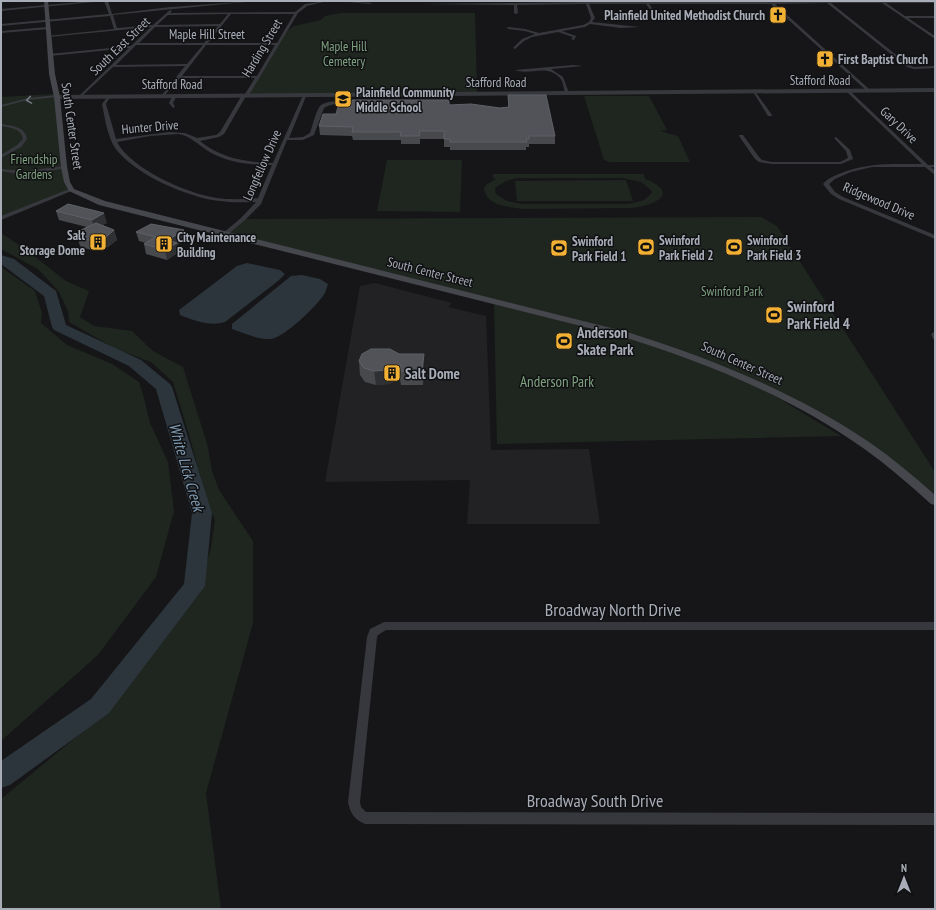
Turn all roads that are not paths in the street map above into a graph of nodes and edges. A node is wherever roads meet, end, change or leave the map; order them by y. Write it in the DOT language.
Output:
graph roads {
  1 [pos="102,1"];
  2 [pos="106,1"];
  3 [pos="254,1"];
  4 [pos="325,1"];
  5 [pos="341,1"];
  6 [pos="503,1"];
  7 [pos="928,1"];
  8 [pos="166,2"];
  9 [pos="587,2"];
  10 [pos="646,2"];
  11 [pos="771,2"];
  12 [pos="826,2"];
  13 [pos="881,2"];
  14 [pos="935,2"];
  15 [pos="370,3"];
  16 [pos="46,4"];
  17 [pos="423,4"];
  18 [pos="508,4"];
  19 [pos="515,4"];
  20 [pos="170,8"];
  21 [pos="1,10"];
  22 [pos="296,13"];
  23 [pos="516,13"];
  24 [pos="111,14"];
  25 [pos="167,14"];
  26 [pos="230,14"];
  27 [pos="654,14"];
  28 [pos="904,17"];
  29 [pos="935,17"];
  30 [pos="47,20"];
  31 [pos="590,23"];
  32 [pos="1,24"];
  33 [pos="221,25"];
  34 [pos="155,26"];
  35 [pos="638,27"];
  36 [pos="48,28"];
  37 [pos="508,28"];
  38 [pos="116,29"];
  39 [pos="559,30"];
  40 [pos="1,32"];
  41 [pos="539,34"];
  42 [pos="49,36"];
  43 [pos="935,38"];
  44 [pos="573,39"];
  45 [pos="205,44"];
  46 [pos="278,44"];
  47 [pos="134,45"];
  48 [pos="515,48"];
  49 [pos="50,55"];
  50 [pos="188,65"];
  51 [pos="113,66"];
  52 [pos="582,66"];
  53 [pos="935,67"];
  54 [pos="548,68"];
  55 [pos="517,70"];
  56 [pos="178,77"];
  57 [pos="258,77"];
  58 [pos="868,90"];
  59 [pos="848,91"];
  60 [pos="934,91"];
  61 [pos="752,92"];
  62 [pos="567,93"];
  63 [pos="305,94"];
  64 [pos="175,95"];
  65 [pos="246,95"];
  66 [pos="81,96"];
  67 [pos="110,96"];
  68 [pos="163,96"];
  69 [pos="57,97"];
  70 [pos="358,102"];
  71 [pos="1,106"];
  72 [pos="174,107"];
  73 [pos="770,115"];
  74 [pos="1,125"];
  75 [pos="741,136"];
  76 [pos="836,138"];
  77 [pos="286,139"];
  78 [pos="196,140"];
  79 [pos="115,141"];
  80 [pos="1,157"];
  81 [pos="841,162"];
  82 [pos="276,164"];
  83 [pos="927,166"];
  84 [pos="935,166"];
  85 [pos="64,167"];
  86 [pos="1,170"];
  87 [pos="856,170"];
  88 [pos="935,174"];
  89 [pos="71,190"];
  90 [pos="260,200"];
  91 [pos="1,218"];
  92 [pos="225,234"];
  93 [pos="935,237"];
  94 [pos="933,497"];
  95 [pos="935,626"];
  96 [pos="363,713"];
  97 [pos="935,818"];
  1 -- 16 [label="street"];
  2 -- 24 [label="street"];
  3 -- 20 [label="street"];
  4 -- 22 [label="street"];
  5 -- 15 [label="street"];
  6 -- 18 [label="street"];
  7 -- 13 [label="street"];
  7 -- 14 [label="street"];
  8 -- 20 [label="street"];
  9 -- 10 [label="street"];
  9 -- 19 [label="street"];
  9 -- 31 [label="street"];
  10 -- 11 [label="street"];
  10 -- 27 [label="street"];
  11 -- 12 [label="street"];
  11 -- 58 [label="street"];
  12 -- 13 [label="street"];
  12 -- 53 [label="street"];
  13 -- 28 [label="street"];
  16 -- 21 [label="street"];
  16 -- 30 [label="main road, South Center Street"];
  17 -- 18 [label="street"];
  18 -- 19 [label="street"];
  19 -- 23 [label="street"];
  20 -- 24 [label="street"];
  20 -- 25 [label="street, South East Street"];
  22 -- 26 [label="street"];
  22 -- 46 [label="street, Harding Street"];
  24 -- 30 [label="street"];
  24 -- 38 [label="street"];
  25 -- 26 [label="street"];
  25 -- 34 [label="street, South East Street"];
  26 -- 33 [label="street"];
  28 -- 29 [label="street"];
  28 -- 43 [label="street"];
  30 -- 32 [label="street"];
  30 -- 36 [label="main road, South Center Street"];
  31 -- 35 [label="street"];
  31 -- 39 [label="street"];
  33 -- 34 [label="street"];
  33 -- 45 [label="street"];
  34 -- 38 [label="street"];
  34 -- 47 [label="street, South East Street"];
  36 -- 40 [label="street"];
  36 -- 42 [label="main road, South Center Street"];
  37 -- 41 [label="street"];
  38 -- 42 [label="street"];
  39 -- 41 [label="street"];
  39 -- 44 [label="street"];
  41 -- 48 [label="street"];
  42 -- 49 [label="main road, South Center Street"];
  45 -- 46 [label="street, Maple Hill Street"];
  45 -- 47 [label="street, Maple Hill Street"];
  45 -- 50 [label="street"];
  46 -- 57 [label="street, Harding Street"];
  47 -- 49 [label="street, Maple Hill Street"];
  47 -- 51 [label="street, South East Street"];
  49 -- 69 [label="main road, South Center Street"];
  50 -- 51 [label="street"];
  50 -- 56 [label="street"];
  51 -- 66 [label="street, South East Street"];
  52 -- 54 [label="street"];
  54 -- 55 [label="street"];
  54 -- 62 [label="street"];
  56 -- 57 [label="street"];
  56 -- 68 [label="street"];
  57 -- 65 [label="street, Harding Street"];
  58 -- 59 [label="street, Stafford Road"];
  58 -- 60 [label="street, Stafford Road"];
  59 -- 61 [label="street, Stafford Road"];
  59 -- 83 [label="street, Gary Drive"];
  61 -- 62 [label="street, Stafford Road"];
  61 -- 73 [label="street"];
  62 -- 63 [label="street, Stafford Road"];
  63 -- 65 [label="street, Stafford Road"];
  63 -- 77 [label="street, Longfellow Drive"];
  64 -- 65 [label="street, Stafford Road"];
  64 -- 68 [label="street, Stafford Road"];
  64 -- 72 [label="street"];
  65 -- 78 [label="street, Harding Street"];
  66 -- 67 [label="street, Stafford Road"];
  66 -- 69 [label="street, Stafford Road"];
  67 -- 68 [label="street, Stafford Road"];
  67 -- 79 [label="street"];
  69 -- 71 [label="street, one-way"];
  69 -- 85 [label="main road, South Center Street"];
  70 -- 77 [label="street"];
  74 -- 80 [label="street"];
  75 -- 81 [label="street"];
  76 -- 81 [label="street"];
  77 -- 82 [label="street, Longfellow Drive"];
  78 -- 79 [label="street, Hunter Drive"];
  78 -- 82 [label="street, Hunter Drive"];
  79 -- 90 [label="street"];
  81 -- 87 [label="street"];
  82 -- 90 [label="street, Longfellow Drive"];
  83 -- 84 [label="street, Ridgewood Drive"];
  83 -- 87 [label="street, Ridgewood Drive"];
  83 -- 88 [label="street, Gary Drive"];
  85 -- 86 [label="street"];
  85 -- 89 [label="main road, South Center Street"];
  87 -- 93 [label="street, Ridgewood Drive"];
  89 -- 91 [label="street"];
  89 -- 92 [label="main road, South Center Street"];
  90 -- 92 [label="street, Longfellow Drive"];
  92 -- 94 [label="main road, South Center Street"];
  95 -- 96 [label="street, Broadway North Drive"];
  96 -- 97 [label="street, Broadway South Drive"];
}
